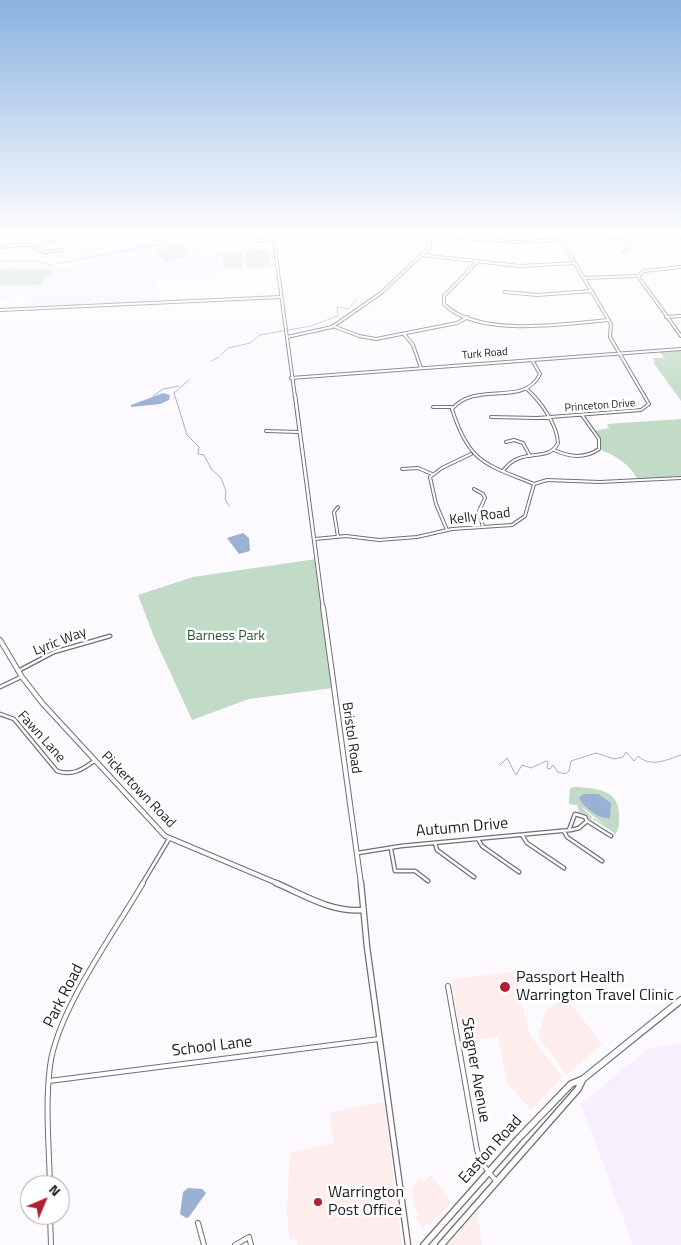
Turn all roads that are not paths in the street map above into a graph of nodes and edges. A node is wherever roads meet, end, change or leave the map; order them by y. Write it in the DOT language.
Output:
graph roads {
  1 [pos="280,292"];
  2 [pos="382,292"];
  3 [pos="448,292"];
  4 [pos="506,292"];
  5 [pos="577,292"];
  6 [pos="593,292"];
  7 [pos="649,292"];
  8 [pos="281,297"];
  9 [pos="0,310"];
  10 [pos="681,316"];
  11 [pos="468,317"];
  12 [pos="666,317"];
  13 [pos="609,320"];
  14 [pos="333,326"];
  15 [pos="404,334"];
  16 [pos="681,336"];
  17 [pos="287,338"];
  18 [pos="681,349"];
  19 [pos="619,353"];
  20 [pos="532,360"];
  21 [pos="421,368"];
  22 [pos="291,378"];
  23 [pos="527,389"];
  24 [pos="433,407"];
  25 [pos="452,407"];
  26 [pos="582,415"];
  27 [pos="491,417"];
  28 [pos="548,417"];
  29 [pos="266,431"];
  30 [pos="299,432"];
  31 [pos="506,442"];
  32 [pos="554,450"];
  33 [pos="471,454"];
  34 [pos="530,456"];
  35 [pos="402,469"];
  36 [pos="504,471"];
  37 [pos="432,474"];
  38 [pos="681,478"];
  39 [pos="534,484"];
  40 [pos="474,489"];
  41 [pos="338,507"];
  42 [pos="483,527"];
  43 [pos="447,530"];
  44 [pos="338,537"];
  45 [pos="315,538"];
  46 [pos="110,636"];
  47 [pos="0,640"];
  48 [pos="18,670"];
  49 [pos="22,677"];
  50 [pos="0,687"];
  51 [pos="0,714"];
  52 [pos="94,761"];
  53 [pos="586,822"];
  54 [pos="569,830"];
  55 [pos="564,831"];
  56 [pos="522,835"];
  57 [pos="611,836"];
  58 [pos="169,839"];
  59 [pos="478,839"];
  60 [pos="434,843"];
  61 [pos="391,849"];
  62 [pos="358,853"];
  63 [pos="602,861"];
  64 [pos="564,868"];
  65 [pos="519,872"];
  66 [pos="474,877"];
  67 [pos="428,881"];
  68 [pos="364,910"];
  69 [pos="448,986"];
  70 [pos="681,1000"];
  71 [pos="379,1039"];
  72 [pos="583,1079"];
  73 [pos="49,1081"];
  74 [pos="489,1172"];
  75 [pos="50,1175"];
  76 [pos="496,1182"];
  77 [pos="198,1223"];
  78 [pos="50,1225"];
  79 [pos="51,1245"];
  80 [pos="204,1245"];
  81 [pos="234,1245"];
  82 [pos="251,1245"];
  83 [pos="408,1245"];
  84 [pos="424,1245"];
  85 [pos="441,1245"];
  1 -- 8 [label="street, Bristol Road"];
  2 -- 14 [label="street"];
  3 -- 11 [label="street"];
  4 -- 5 [label="street"];
  6 -- 13 [label="street"];
  7 -- 12 [label="street"];
  8 -- 9 [label="street"];
  8 -- 17 [label="street, Bristol Road"];
  10 -- 12 [label="street"];
  11 -- 13 [label="street"];
  11 -- 15 [label="street"];
  12 -- 16 [label="street"];
  13 -- 19 [label="street"];
  14 -- 15 [label="street"];
  14 -- 17 [label="street"];
  15 -- 21 [label="street"];
  17 -- 22 [label="street, Bristol Road"];
  18 -- 19 [label="street, Turk Road"];
  19 -- 20 [label="street, Turk Road"];
  19 -- 26 [label="street, Princeton Drive"];
  20 -- 21 [label="street, Turk Road"];
  20 -- 23 [label="street"];
  21 -- 22 [label="street, Turk Road"];
  22 -- 30 [label="street, Bristol Road"];
  23 -- 25 [label="street"];
  23 -- 28 [label="street"];
  24 -- 25 [label="street"];
  25 -- 33 [label="street"];
  26 -- 28 [label="street, Princeton Drive"];
  26 -- 32 [label="street"];
  27 -- 28 [label="street, Princeton Drive"];
  28 -- 32 [label="street"];
  29 -- 30 [label="street"];
  30 -- 45 [label="street, Bristol Road"];
  31 -- 34 [label="street"];
  32 -- 34 [label="street"];
  33 -- 36 [label="street"];
  33 -- 37 [label="street"];
  34 -- 36 [label="street"];
  35 -- 37 [label="street"];
  36 -- 39 [label="street"];
  37 -- 43 [label="street"];
  38 -- 39 [label="street"];
  39 -- 42 [label="street, Kelly Road"];
  40 -- 42 [label="street"];
  41 -- 44 [label="street"];
  42 -- 43 [label="street, Kelly Road"];
  43 -- 44 [label="street, Kelly Road"];
  44 -- 45 [label="street, Kelly Road"];
  45 -- 62 [label="street, Bristol Road"];
  46 -- 48 [label="street, Lyric Way"];
  47 -- 48 [label="street, Pickertown Road"];
  48 -- 49 [label="street, Pickertown Road"];
  49 -- 50 [label="street"];
  49 -- 52 [label="street, Pickertown Road"];
  51 -- 52 [label="street, Fawn Lane"];
  52 -- 58 [label="street, Pickertown Road"];
  53 -- 54 [label="street, Autumn Drive"];
  53 -- 54 [label="street"];
  53 -- 57 [label="street"];
  54 -- 55 [label="street, Autumn Drive"];
  55 -- 56 [label="street, Autumn Drive"];
  55 -- 63 [label="street"];
  56 -- 59 [label="street, Autumn Drive"];
  56 -- 64 [label="street"];
  58 -- 68 [label="street, Pickertown Road"];
  58 -- 73 [label="street, Park Road"];
  59 -- 60 [label="street, Autumn Drive"];
  59 -- 65 [label="street"];
  60 -- 61 [label="street, Autumn Drive"];
  60 -- 66 [label="street"];
  61 -- 62 [label="street, Autumn Drive"];
  61 -- 67 [label="street"];
  62 -- 68 [label="street, Bristol Road"];
  68 -- 71 [label="street, Bristol Road"];
  69 -- 74 [label="street, Stagner Avenue"];
  70 -- 72 [label="highway, Easton Road"];
  71 -- 73 [label="street, School Lane"];
  71 -- 83 [label="street, Bristol Road"];
  72 -- 74 [label="highway, Easton Road"];
  72 -- 76 [label="highway, Easton Road"];
  73 -- 75 [label="street, Park Road"];
  74 -- 76 [label="street, Stagner Avenue"];
  74 -- 84 [label="highway, Easton Road"];
  76 -- 85 [label="highway, Easton Road"];
  77 -- 80 [label="street"];
  78 -- 79 [label="street"];
  81 -- 82 [label="street"];
}
